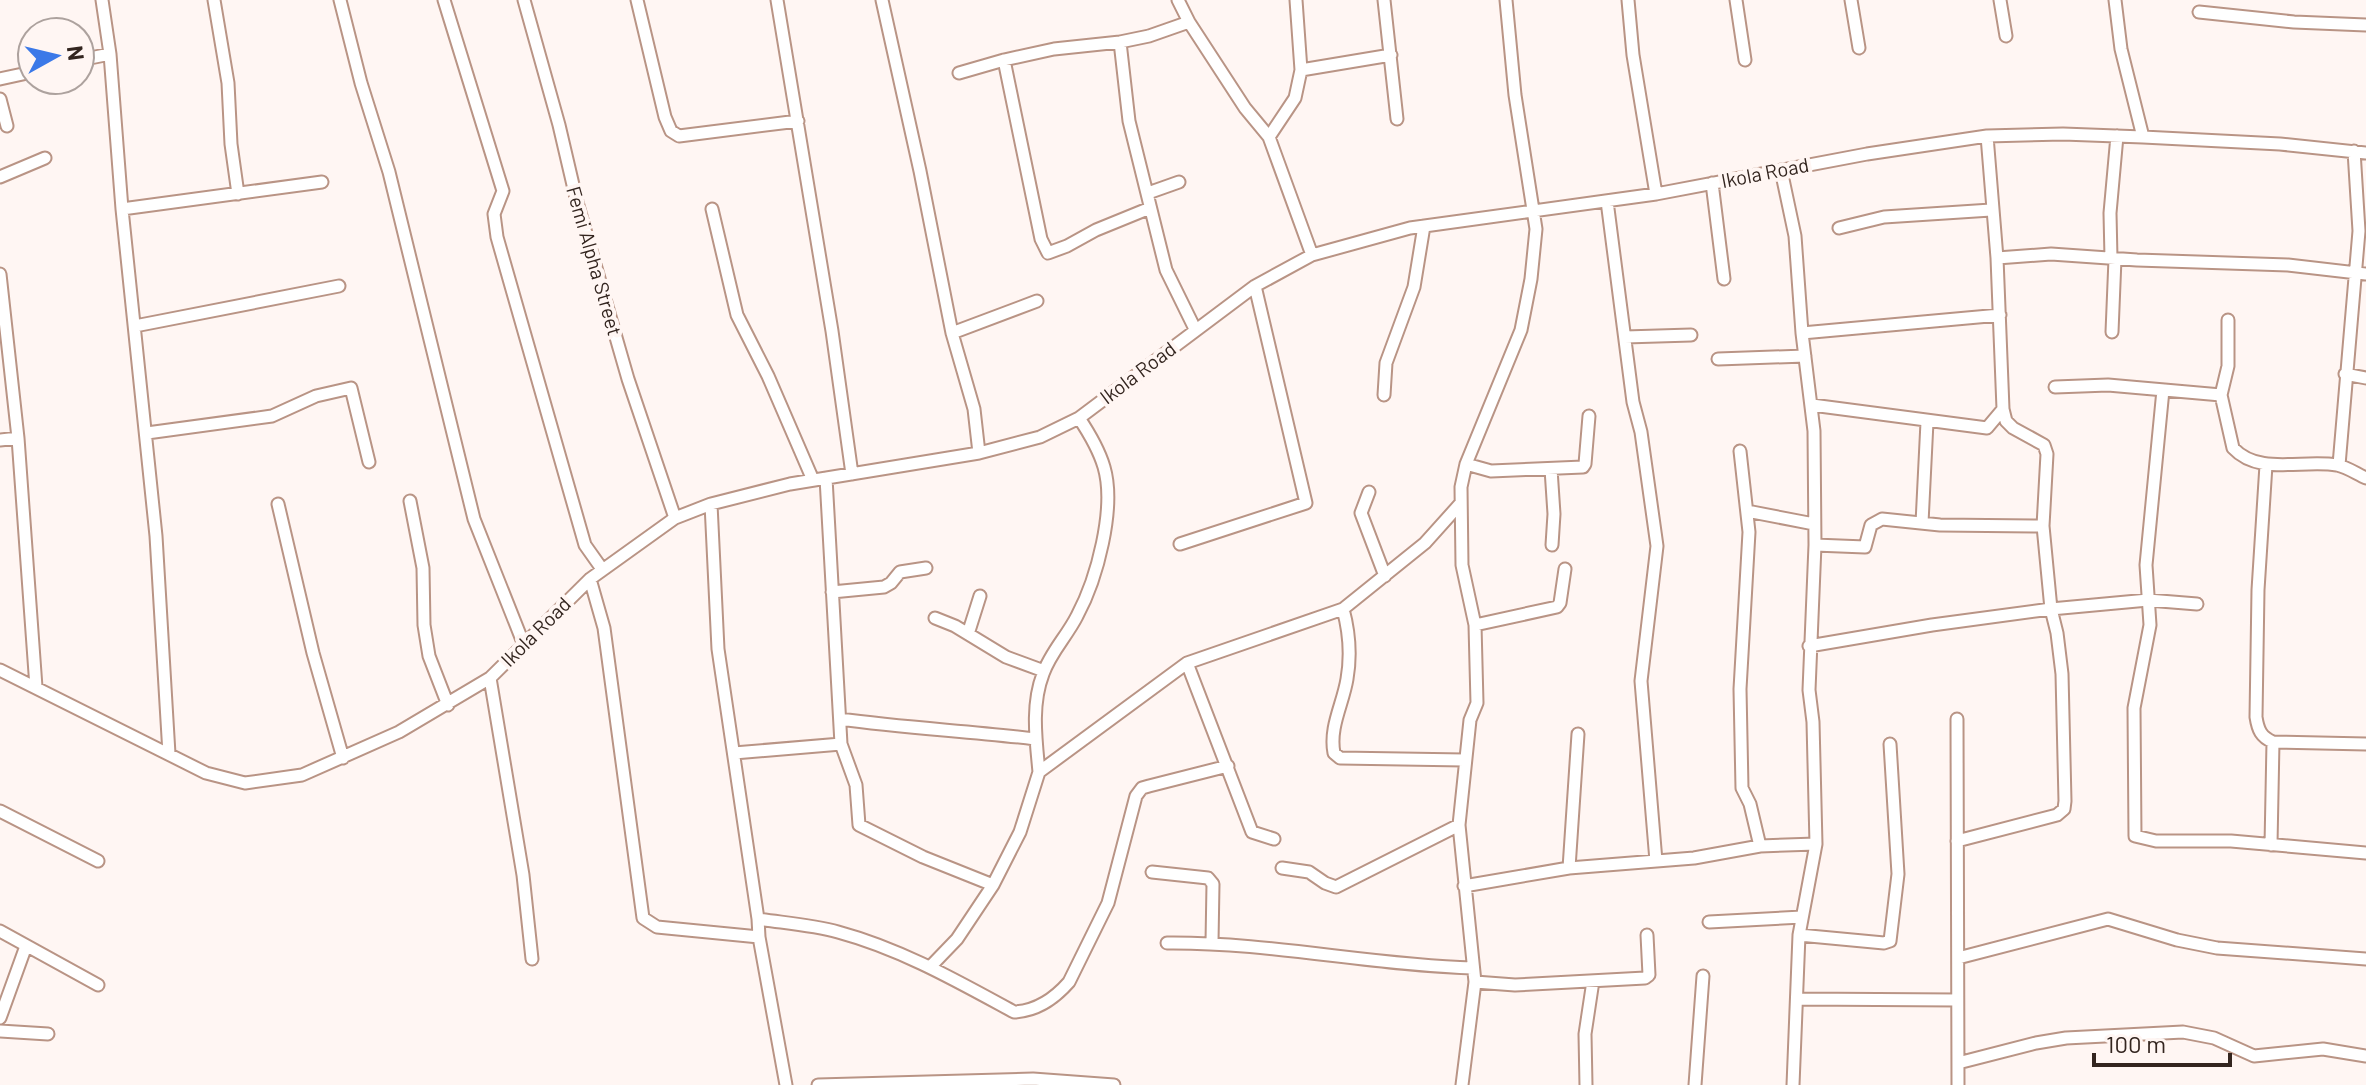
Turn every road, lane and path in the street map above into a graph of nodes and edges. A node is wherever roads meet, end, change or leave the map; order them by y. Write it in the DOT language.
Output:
graph roads {
  1 [pos="102,0"];
  2 [pos="214,0"];
  3 [pos="340,0"];
  4 [pos="444,0"];
  5 [pos="524,0"];
  6 [pos="637,0"];
  7 [pos="777,0"];
  8 [pos="882,0"];
  9 [pos="1178,0"];
  10 [pos="1296,0"];
  11 [pos="1384,0"];
  12 [pos="1506,0"];
  13 [pos="1628,0"];
  14 [pos="1736,0"];
  15 [pos="1851,0"];
  16 [pos="2000,0"];
  17 [pos="2115,0"];
  18 [pos="2199,12"];
  19 [pos="1189,22"];
  20 [pos="2366,25"];
  21 [pos="2006,36"];
  22 [pos="1120,42"];
  23 [pos="1859,48"];
  24 [pos="110,54"];
  25 [pos="1391,55"];
  26 [pos="96,57"];
  27 [pos="1004,60"];
  28 [pos="1745,60"];
  29 [pos="1301,70"];
  30 [pos="959,73"];
  31 [pos="0,99"];
  32 [pos="1397,119"];
  33 [pos="798,121"];
  34 [pos="7,126"];
  35 [pos="1987,136"];
  36 [pos="2117,136"];
  37 [pos="1269,137"];
  38 [pos="2143,137"];
  39 [pos="2360,152"];
  40 [pos="45,158"];
  41 [pos="1781,170"];
  42 [pos="0,177"];
  43 [pos="322,182"];
  44 [pos="1179,182"];
  45 [pos="1712,183"];
  46 [pos="1148,193"];
  47 [pos="238,194"];
  48 [pos="1656,194"];
  49 [pos="1607,201"];
  50 [pos="1150,208"];
  51 [pos="122,209"];
  52 [pos="712,209"];
  53 [pos="1991,210"];
  54 [pos="1533,212"];
  55 [pos="1424,226"];
  56 [pos="1839,228"];
  57 [pos="1312,255"];
  58 [pos="1997,258"];
  59 [pos="2113,258"];
  60 [pos="2361,272"];
  61 [pos="0,274"];
  62 [pos="1724,279"];
  63 [pos="339,286"];
  64 [pos="1255,286"];
  65 [pos="1037,301"];
  66 [pos="2000,315"];
  67 [pos="2228,320"];
  68 [pos="135,326"];
  69 [pos="1195,329"];
  70 [pos="2112,332"];
  71 [pos="952,333"];
  72 [pos="1802,333"];
  73 [pos="1691,335"];
  74 [pos="1625,337"];
  75 [pos="1805,356"];
  76 [pos="1718,359"];
  77 [pos="2345,374"];
  78 [pos="2366,378"];
  79 [pos="2055,387"];
  80 [pos="2163,390"];
  81 [pos="1384,395"];
  82 [pos="2221,395"];
  83 [pos="1812,405"];
  84 [pos="2003,409"];
  85 [pos="1589,416"];
  86 [pos="1079,418"];
  87 [pos="1927,422"];
  88 [pos="147,433"];
  89 [pos="18,438"];
  90 [pos="0,440"];
  91 [pos="1740,451"];
  92 [pos="979,453"];
  93 [pos="369,462"];
  94 [pos="1466,464"];
  95 [pos="2266,465"];
  96 [pos="2339,465"];
  97 [pos="1551,469"];
  98 [pos="852,474"];
  99 [pos="826,478"];
  100 [pos="2366,478"];
  101 [pos="813,480"];
  102 [pos="1369,492"];
  103 [pos="410,501"];
  104 [pos="278,504"];
  105 [pos="711,504"];
  106 [pos="1460,504"];
  107 [pos="1747,511"];
  108 [pos="675,518"];
  109 [pos="1922,523"];
  110 [pos="1814,524"];
  111 [pos="2043,526"];
  112 [pos="1180,544"];
  113 [pos="1552,545"];
  114 [pos="1815,545"];
  115 [pos="926,568"];
  116 [pos="602,569"];
  117 [pos="1565,569"];
  118 [pos="1385,576"];
  119 [pos="590,579"];
  120 [pos="832,592"];
  121 [pos="980,596"];
  122 [pos="2148,600"];
  123 [pos="2197,604"];
  124 [pos="1343,609"];
  125 [pos="2051,609"];
  126 [pos="935,618"];
  127 [pos="1475,625"];
  128 [pos="968,634"];
  129 [pos="524,645"];
  130 [pos="1809,646"];
  131 [pos="1187,663"];
  132 [pos="0,670"];
  133 [pos="1044,671"];
  134 [pos="490,678"];
  135 [pos="36,687"];
  136 [pos="448,705"];
  137 [pos="840,719"];
  138 [pos="1957,719"];
  139 [pos="1578,734"];
  140 [pos="1035,739"];
  141 [pos="2273,742"];
  142 [pos="841,744"];
  143 [pos="1890,744"];
  144 [pos="2366,744"];
  145 [pos="734,753"];
  146 [pos="169,754"];
  147 [pos="343,758"];
  148 [pos="1464,760"];
  149 [pos="1228,766"];
  150 [pos="1039,772"];
  151 [pos="0,811"];
  152 [pos="1459,825"];
  153 [pos="1274,839"];
  154 [pos="1957,841"];
  155 [pos="1816,844"];
  156 [pos="2271,845"];
  157 [pos="1760,846"];
  158 [pos="2366,853"];
  159 [pos="98,861"];
  160 [pos="1656,861"];
  161 [pos="1282,868"];
  162 [pos="1569,868"];
  163 [pos="1152,872"];
  164 [pos="993,885"];
  165 [pos="1464,886"];
  166 [pos="1802,917"];
  167 [pos="758,919"];
  168 [pos="1709,922"];
  169 [pos="0,931"];
  170 [pos="1647,935"];
  171 [pos="1799,935"];
  172 [pos="759,937"];
  173 [pos="1212,942"];
  174 [pos="1167,943"];
  175 [pos="26,946"];
  176 [pos="1958,958"];
  177 [pos="532,959"];
  178 [pos="2366,959"];
  179 [pos="931,966"];
  180 [pos="1472,968"];
  181 [pos="1703,976"];
  182 [pos="1593,981"];
  183 [pos="1475,982"];
  184 [pos="98,985"];
  185 [pos="1797,999"];
  186 [pos="1957,1000"];
  187 [pos="0,1018"];
  188 [pos="0,1031"];
  189 [pos="48,1034"];
  190 [pos="2366,1056"];
  191 [pos="1958,1063"];
  192 [pos="786,1085"];
  193 [pos="818,1085"];
  194 [pos="1114,1085"];
  195 [pos="1462,1085"];
  196 [pos="1586,1085"];
  197 [pos="1695,1085"];
  198 [pos="1793,1085"];
  199 [pos="1958,1085"];
  1 -- 24 [label="street"];
  2 -- 47 [label="street"];
  3 -- 129 [label="street"];
  4 -- 116 [label="street"];
  5 -- 108 [label="street, Femi Alpha Street"];
  6 -- 33 [label="street"];
  7 -- 33 [label="street"];
  8 -- 71 [label="street"];
  9 -- 19 [label="street"];
  10 -- 29 [label="street"];
  11 -- 25 [label="street"];
  12 -- 54 [label="street"];
  13 -- 48 [label="street"];
  14 -- 28 [label="street"];
  15 -- 23 [label="street"];
  16 -- 21 [label="street"];
  17 -- 38 [label="street"];
  18 -- 20 [label="street"];
  19 -- 22 [label="street"];
  19 -- 37 [label="street"];
  22 -- 27 [label="street"];
  22 -- 46 [label="street"];
  24 -- 26 [label="street"];
  24 -- 51 [label="street"];
  25 -- 29 [label="street"];
  25 -- 32 [label="street"];
  27 -- 30 [label="street"];
  27 -- 50 [label="street"];
  29 -- 37 [label="street"];
  31 -- 34 [label="street"];
  33 -- 98 [label="street"];
  35 -- 36 [label="street, Ikola Road"];
  35 -- 41 [label="street, Ikola Road"];
  35 -- 53 [label="street"];
  36 -- 38 [label="street, Ikola Road"];
  36 -- 59 [label="street"];
  37 -- 57 [label="street"];
  38 -- 39 [label="street, Ikola Road"];
  39 -- 60 [label="street"];
  40 -- 42 [label="street"];
  41 -- 45 [label="street, Ikola Road"];
  41 -- 72 [label="street"];
  43 -- 47 [label="street"];
  44 -- 46 [label="street"];
  45 -- 48 [label="street, Ikola Road"];
  45 -- 62 [label="street"];
  46 -- 50 [label="street"];
  47 -- 51 [label="street"];
  48 -- 49 [label="street, Ikola Road"];
  49 -- 54 [label="street, Ikola Road"];
  49 -- 74 [label="street"];
  50 -- 69 [label="street"];
  51 -- 68 [label="street"];
  52 -- 101 [label="street"];
  53 -- 56 [label="street"];
  53 -- 58 [label="street"];
  54 -- 55 [label="street, Ikola Road"];
  54 -- 94 [label="street"];
  55 -- 57 [label="street, Ikola Road"];
  55 -- 81 [label="street"];
  57 -- 64 [label="street, Ikola Road"];
  58 -- 59 [label="street"];
  58 -- 66 [label="street"];
  59 -- 60 [label="street"];
  59 -- 70 [label="street"];
  60 -- 77 [label="street"];
  61 -- 89 [label="street"];
  63 -- 68 [label="street"];
  64 -- 69 [label="street, Ikola Road"];
  64 -- 112 [label="street"];
  65 -- 71 [label="street"];
  66 -- 72 [label="street"];
  66 -- 84 [label="street"];
  67 -- 82 [label="street"];
  68 -- 88 [label="street"];
  69 -- 86 [label="street, Ikola Road"];
  71 -- 92 [label="street"];
  72 -- 75 [label="street"];
  73 -- 74 [label="street"];
  74 -- 160 [label="street"];
  75 -- 76 [label="street"];
  75 -- 83 [label="street"];
  77 -- 78 [label="street"];
  77 -- 96 [label="street"];
  79 -- 80 [label="street"];
  80 -- 82 [label="street"];
  80 -- 122 [label="street"];
  82 -- 95 [label="street"];
  83 -- 87 [label="street"];
  83 -- 110 [label="street"];
  84 -- 87 [label="street"];
  84 -- 111 [label="street"];
  85 -- 97 [label="street"];
  86 -- 92 [label="street, Ikola Road"];
  86 -- 133 [label="street"];
  87 -- 109 [label="street"];
  88 -- 93 [label="street"];
  88 -- 146 [label="street"];
  89 -- 90 [label="street"];
  89 -- 135 [label="street"];
  91 -- 107 [label="street"];
  92 -- 98 [label="street, Ikola Road"];
  94 -- 97 [label="street"];
  94 -- 106 [label="street"];
  95 -- 96 [label="street"];
  95 -- 141 [label="street"];
  96 -- 100 [label="street"];
  97 -- 113 [label="street"];
  98 -- 99 [label="street, Ikola Road"];
  99 -- 101 [label="street, Ikola Road"];
  99 -- 120 [label="street"];
  101 -- 105 [label="street, Ikola Road"];
  102 -- 118 [label="street"];
  103 -- 136 [label="street"];
  104 -- 147 [label="street"];
  105 -- 108 [label="street, Ikola Road"];
  105 -- 145 [label="street"];
  106 -- 118 [label="street"];
  106 -- 127 [label="street"];
  107 -- 110 [label="street"];
  107 -- 157 [label="street"];
  108 -- 116 [label="street, Ikola Road"];
  109 -- 111 [label="street"];
  109 -- 114 [label="street"];
  110 -- 114 [label="street"];
  111 -- 125 [label="street"];
  114 -- 130 [label="street"];
  115 -- 120 [label="street"];
  116 -- 119 [label="street, Ikola Road"];
  117 -- 127 [label="street"];
  118 -- 124 [label="street"];
  119 -- 129 [label="street, Ikola Road"];
  119 -- 172 [label="street"];
  120 -- 137 [label="street"];
  121 -- 128 [label="street"];
  122 -- 123 [label="street"];
  122 -- 125 [label="street"];
  122 -- 156 [label="street"];
  124 -- 131 [label="street"];
  124 -- 148 [label="street"];
  125 -- 130 [label="street"];
  125 -- 154 [label="street"];
  126 -- 128 [label="street"];
  127 -- 148 [label="street"];
  128 -- 133 [label="street"];
  129 -- 134 [label="street, Ikola Road"];
  130 -- 155 [label="street"];
  131 -- 149 [label="street"];
  131 -- 150 [label="street"];
  132 -- 135 [label="street, Ikola Road"];
  133 -- 140 [label="street"];
  134 -- 136 [label="street, Ikola Road"];
  134 -- 177 [label="street"];
  135 -- 146 [label="street, Ikola Road"];
  136 -- 147 [label="street, Ikola Road"];
  137 -- 140 [label="street"];
  137 -- 142 [label="street"];
  138 -- 154 [label="street"];
  139 -- 162 [label="street"];
  140 -- 150 [label="street"];
  141 -- 144 [label="street"];
  141 -- 156 [label="street"];
  142 -- 145 [label="street"];
  142 -- 164 [label="street"];
  143 -- 171 [label="street"];
  145 -- 167 [label="street"];
  146 -- 147 [label="street, Ikola Road"];
  148 -- 152 [label="street"];
  149 -- 153 [label="street"];
  149 -- 179 [label="street"];
  150 -- 164 [label="street"];
  151 -- 159 [label="street"];
  152 -- 161 [label="street"];
  152 -- 165 [label="street"];
  154 -- 176 [label="street"];
  155 -- 157 [label="street"];
  155 -- 166 [label="street"];
  156 -- 158 [label="street"];
  157 -- 160 [label="street"];
  160 -- 162 [label="street"];
  162 -- 165 [label="street"];
  163 -- 173 [label="street"];
  164 -- 179 [label="street"];
  165 -- 180 [label="street"];
  166 -- 168 [label="street"];
  166 -- 171 [label="street"];
  167 -- 172 [label="street"];
  167 -- 179 [label="street"];
  169 -- 175 [label="street"];
  170 -- 182 [label="street"];
  171 -- 185 [label="street"];
  172 -- 192 [label="street"];
  173 -- 174 [label="street"];
  173 -- 180 [label="street"];
  175 -- 184 [label="street"];
  175 -- 187 [label="street"];
  176 -- 178 [label="street"];
  176 -- 186 [label="street"];
  180 -- 183 [label="street"];
  181 -- 197 [label="street"];
  182 -- 183 [label="street"];
  182 -- 196 [label="street"];
  183 -- 195 [label="street"];
  185 -- 186 [label="street"];
  185 -- 198 [label="street"];
  186 -- 191 [label="street"];
  188 -- 189 [label="street"];
  190 -- 191 [label="street"];
  191 -- 199 [label="street"];
  193 -- 194 [label="street"];
}
